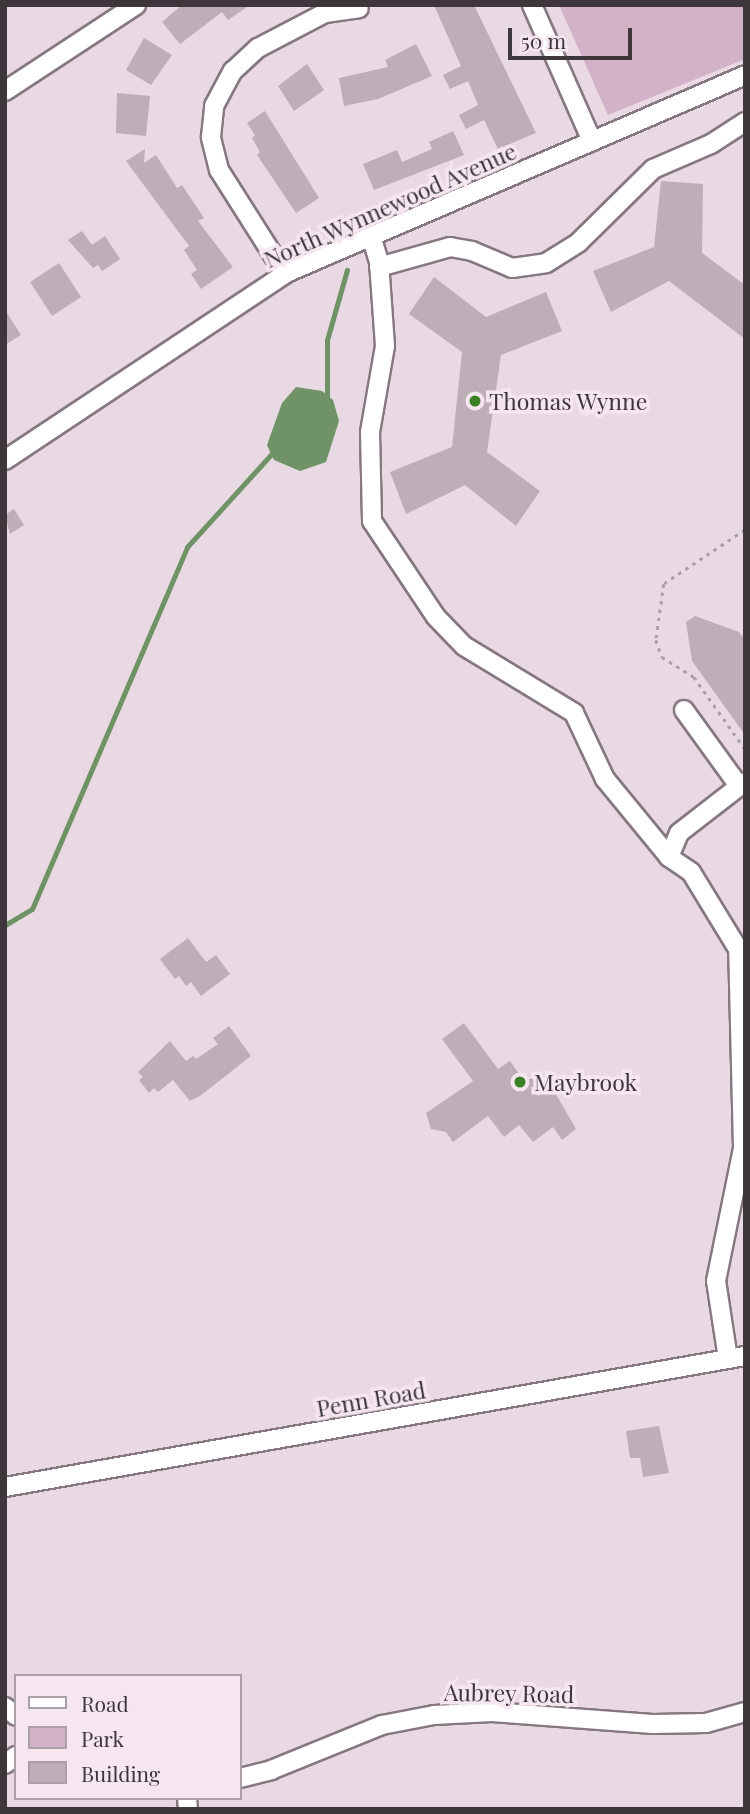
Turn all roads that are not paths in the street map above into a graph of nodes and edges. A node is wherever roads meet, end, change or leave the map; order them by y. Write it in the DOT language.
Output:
graph roads {
  1 [pos="136,5"];
  2 [pos="532,5"];
  3 [pos="359,8"];
  4 [pos="745,75"];
  5 [pos="5,91"];
  6 [pos="745,122"];
  7 [pos="593,141"];
  8 [pos="372,239"];
  9 [pos="379,267"];
  10 [pos="285,274"];
  11 [pos="5,460"];
  12 [pos="684,710"];
  13 [pos="742,784"];
  14 [pos="669,856"];
  15 [pos="741,947"];
  16 [pos="736,1358"];
  17 [pos="8,1482"];
  18 [pos="745,1712"];
  19 [pos="242,1777"];
  1 -- 5 [label="street"];
  2 -- 7 [label="street"];
  3 -- 10 [label="street"];
  4 -- 7 [label="street, North Wynnewood Avenue"];
  6 -- 9 [label="street"];
  7 -- 8 [label="street, North Wynnewood Avenue"];
  8 -- 9 [label="street"];
  8 -- 10 [label="street, North Wynnewood Avenue"];
  9 -- 14 [label="street"];
  10 -- 11 [label="street, North Wynnewood Avenue"];
  12 -- 13 [label="street"];
  13 -- 14 [label="street"];
  14 -- 15 [label="street"];
  15 -- 16 [label="street"];
  16 -- 17 [label="street, Penn Road"];
  18 -- 19 [label="street, Aubrey Road"];
}
